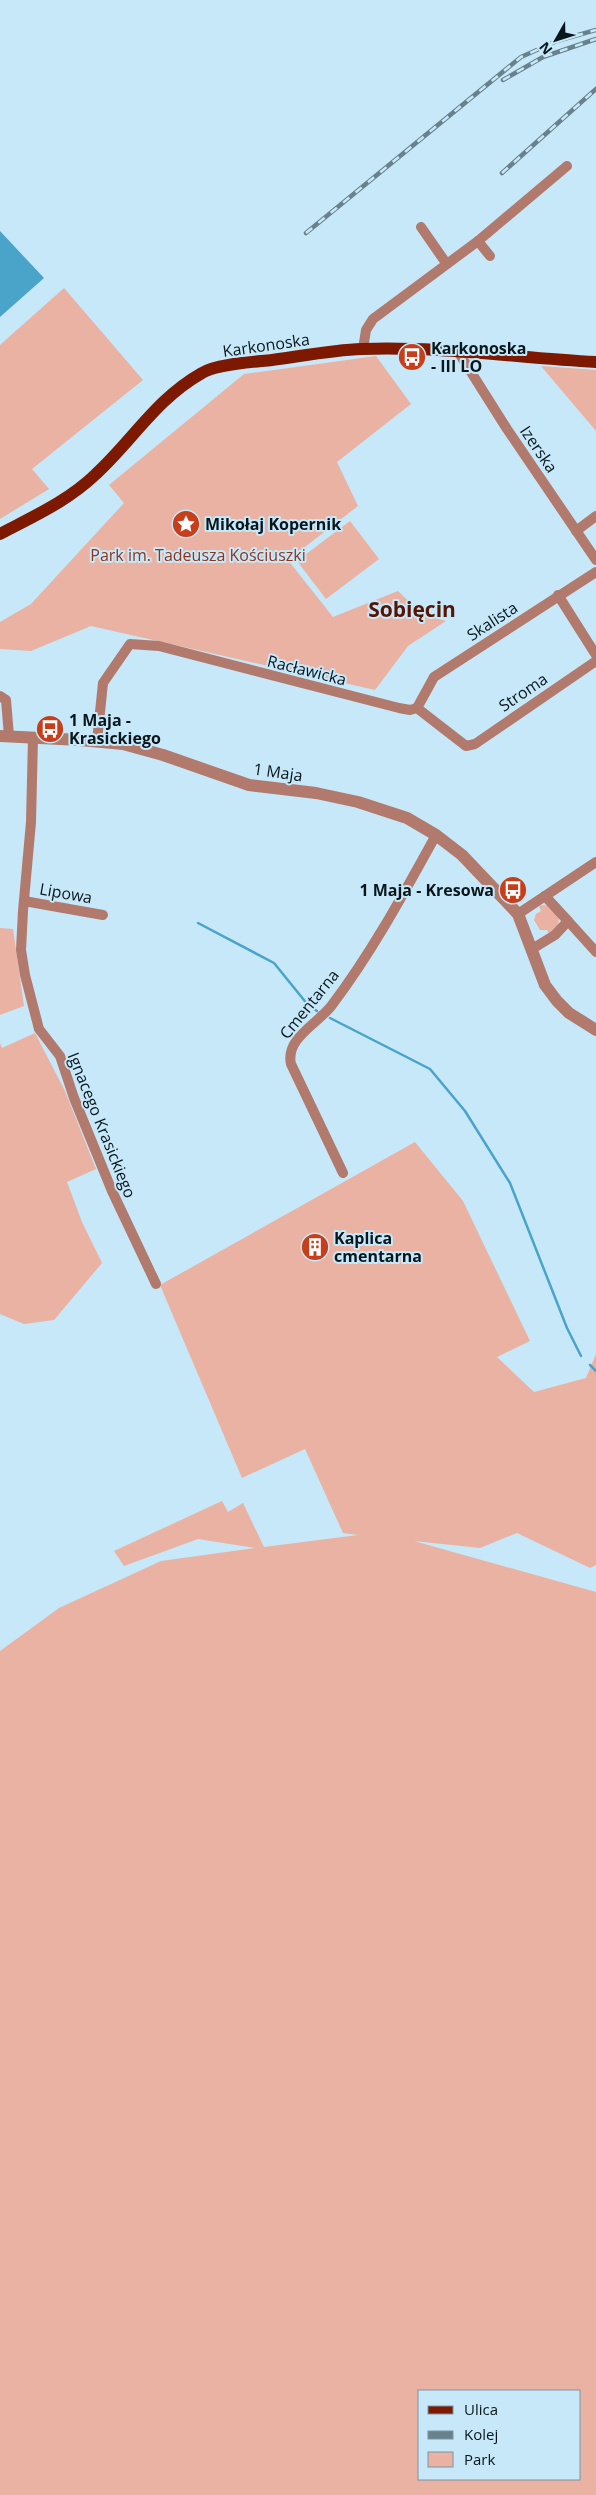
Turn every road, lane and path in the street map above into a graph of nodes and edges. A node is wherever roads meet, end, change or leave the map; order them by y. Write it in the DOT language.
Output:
graph roads {
  1 [pos="567,166"];
  2 [pos="421,227"];
  3 [pos="478,241"];
  4 [pos="490,256"];
  5 [pos="446,263"];
  6 [pos="363,349"];
  7 [pos="459,352"];
  8 [pos="596,362"];
  9 [pos="596,516"];
  10 [pos="576,530"];
  11 [pos="0,534"];
  12 [pos="596,560"];
  13 [pos="596,572"];
  14 [pos="558,595"];
  15 [pos="596,655"];
  16 [pos="596,661"];
  17 [pos="0,696"];
  18 [pos="417,708"];
  19 [pos="5,736"];
  20 [pos="33,738"];
  21 [pos="97,741"];
  22 [pos="436,836"];
  23 [pos="596,862"];
  24 [pos="546,896"];
  25 [pos="24,901"];
  26 [pos="518,914"];
  27 [pos="103,915"];
  28 [pos="568,921"];
  29 [pos="532,949"];
  30 [pos="596,952"];
  31 [pos="596,1030"];
  32 [pos="343,1172"];
  33 [pos="156,1284"];
  1 -- 3 [label="street"];
  2 -- 5 [label="street"];
  3 -- 4 [label="street"];
  3 -- 5 [label="street"];
  5 -- 6 [label="street"];
  6 -- 7 [label="main road, Karkonoska"];
  6 -- 11 [label="main road, Karkonoska"];
  7 -- 8 [label="main road, Karkonoska"];
  7 -- 10 [label="street, Izerska"];
  9 -- 10 [label="street"];
  10 -- 12 [label="street, Izerska"];
  13 -- 14 [label="street, Skalista"];
  14 -- 15 [label="street"];
  14 -- 18 [label="street, Skalista"];
  16 -- 18 [label="street, Stroma"];
  17 -- 19 [label="street"];
  18 -- 21 [label="street, Racławicka"];
  19 -- 20 [label="street, 1 Maja"];
  20 -- 21 [label="street, 1 Maja"];
  20 -- 25 [label="street, Ignacego Krasickiego"];
  21 -- 22 [label="street, 1 Maja"];
  22 -- 26 [label="street, 1 Maja"];
  22 -- 32 [label="street, Cmentarna"];
  23 -- 24 [label="street"];
  24 -- 26 [label="street"];
  24 -- 28 [label="street"];
  25 -- 27 [label="street, Lipowa"];
  25 -- 33 [label="street, Ignacego Krasickiego"];
  26 -- 29 [label="street"];
  28 -- 29 [label="street"];
  28 -- 30 [label="street"];
  29 -- 31 [label="street"];
}
